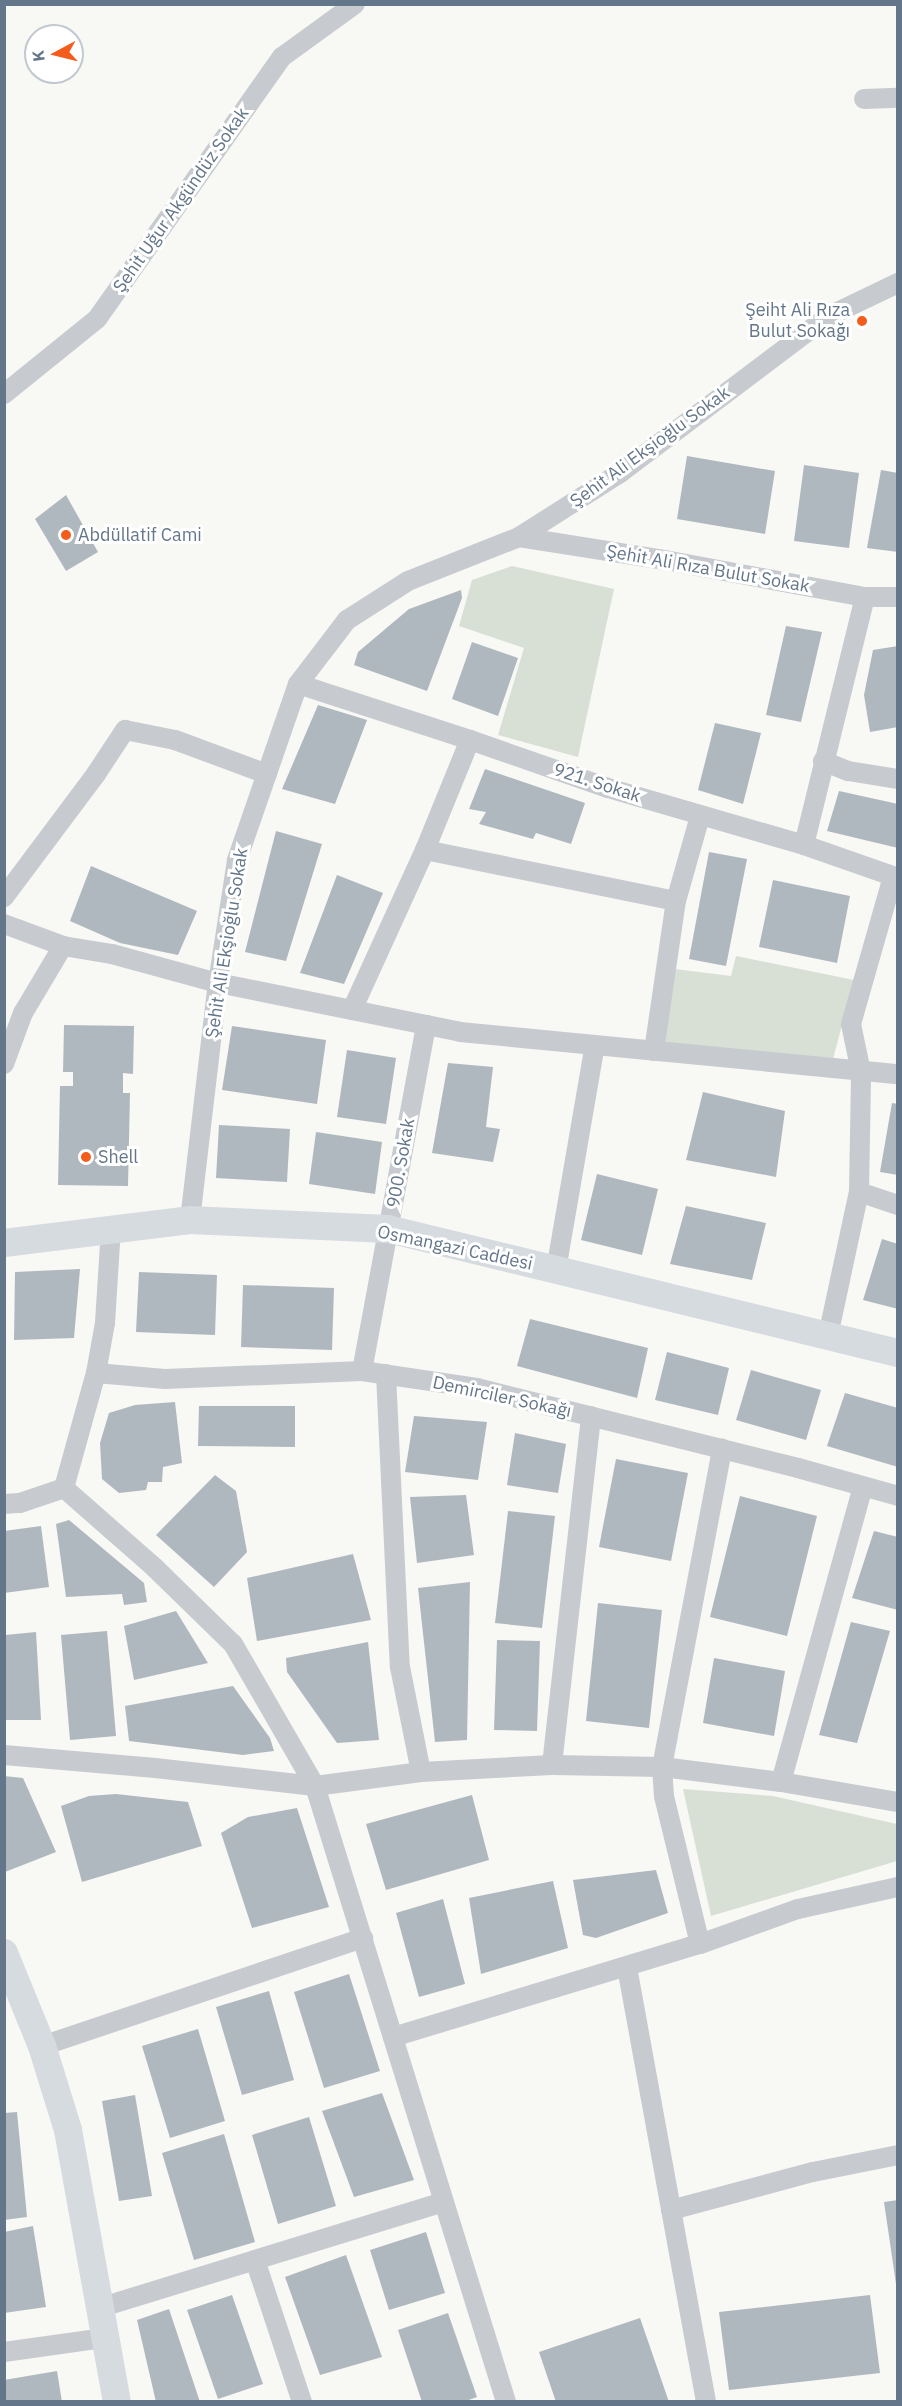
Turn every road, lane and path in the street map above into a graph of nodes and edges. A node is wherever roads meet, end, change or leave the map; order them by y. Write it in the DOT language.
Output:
graph roads {
  1 [pos="355,4"];
  2 [pos="897,98"];
  3 [pos="864,99"];
  4 [pos="897,283"];
  5 [pos="4,394"];
  6 [pos="519,537"];
  7 [pos="865,597"];
  8 [pos="897,597"];
  9 [pos="298,684"];
  10 [pos="471,740"];
  11 [pos="823,761"];
  12 [pos="267,774"];
  13 [pos="897,778"];
  14 [pos="700,816"];
  15 [pos="804,845"];
  16 [pos="425,850"];
  17 [pos="895,878"];
  18 [pos="4,897"];
  19 [pos="676,901"];
  20 [pos="4,924"];
  21 [pos="63,946"];
  22 [pos="218,982"];
  23 [pos="352,1010"];
  24 [pos="426,1025"];
  25 [pos="595,1045"];
  26 [pos="654,1051"];
  27 [pos="4,1064"];
  28 [pos="861,1072"];
  29 [pos="897,1074"];
  30 [pos="859,1192"];
  31 [pos="897,1205"];
  32 [pos="190,1220"];
  33 [pos="111,1228"];
  34 [pos="388,1230"];
  35 [pos="4,1243"];
  36 [pos="556,1270"];
  37 [pos="828,1336"];
  38 [pos="897,1353"];
  39 [pos="362,1371"];
  40 [pos="96,1373"];
  41 [pos="386,1374"];
  42 [pos="591,1416"];
  43 [pos="722,1449"];
  44 [pos="863,1487"];
  45 [pos="64,1488"];
  46 [pos="897,1497"];
  47 [pos="4,1504"];
  48 [pos="4,1755"];
  49 [pos="552,1765"];
  50 [pos="662,1767"];
  51 [pos="421,1772"];
  52 [pos="781,1782"];
  53 [pos="315,1786"];
  54 [pos="897,1802"];
  55 [pos="897,1887"];
  56 [pos="363,1938"];
  57 [pos="700,1944"];
  58 [pos="4,1953"];
  59 [pos="627,1966"];
  60 [pos="393,2037"];
  61 [pos="42,2046"];
  62 [pos="897,2155"];
  63 [pos="443,2202"];
  64 [pos="671,2210"];
  65 [pos="255,2260"];
  66 [pos="99,2308"];
  67 [pos="103,2338"];
  68 [pos="4,2352"];
  69 [pos="117,2402"];
  70 [pos="302,2402"];
  71 [pos="506,2402"];
  72 [pos="706,2402"];
  1 -- 5 [label="street, Şehit Uğur Akgündüz Sokak"];
  2 -- 3 [label="street"];
  4 -- 6 [label="street, Şehit Ali Ekşioğlu Sokak"];
  6 -- 7 [label="street, Şehit Ali Rıza Bulut Sokak"];
  6 -- 9 [label="street, Şehit Ali Ekşioğlu Sokak"];
  7 -- 8 [label="street, Şehit Ali Rıza Bulut Sokak"];
  7 -- 11 [label="street"];
  9 -- 10 [label="street, 921. Sokak"];
  9 -- 12 [label="street, Şehit Ali Ekşioğlu Sokak"];
  10 -- 14 [label="street, 921. Sokak"];
  10 -- 16 [label="street"];
  11 -- 13 [label="street"];
  11 -- 15 [label="street"];
  12 -- 18 [label="street"];
  12 -- 22 [label="street, Şehit Ali Ekşioğlu Sokak"];
  14 -- 15 [label="street, 921. Sokak"];
  14 -- 19 [label="street"];
  15 -- 17 [label="street, 921. Sokak"];
  16 -- 19 [label="street"];
  16 -- 23 [label="street"];
  17 -- 28 [label="street"];
  19 -- 26 [label="street"];
  20 -- 21 [label="street"];
  21 -- 22 [label="street"];
  21 -- 27 [label="street"];
  22 -- 23 [label="street"];
  22 -- 32 [label="street, Şehit Ali Ekşioğlu Sokak"];
  23 -- 24 [label="street"];
  24 -- 25 [label="street"];
  24 -- 34 [label="street, 900. Sokak"];
  25 -- 26 [label="street"];
  25 -- 36 [label="street"];
  26 -- 28 [label="street"];
  28 -- 29 [label="street"];
  28 -- 30 [label="street"];
  30 -- 31 [label="street"];
  30 -- 37 [label="street"];
  32 -- 33 [label="main road, Osmangazi Caddesi"];
  32 -- 34 [label="main road, Osmangazi Caddesi"];
  33 -- 35 [label="main road, Osmangazi Caddesi"];
  33 -- 40 [label="street"];
  34 -- 36 [label="main road, Osmangazi Caddesi"];
  34 -- 39 [label="street, 900. Sokak"];
  36 -- 37 [label="main road, Osmangazi Caddesi"];
  37 -- 38 [label="main road, Osmangazi Caddesi"];
  39 -- 40 [label="street, Demirciler Sokağı"];
  39 -- 41 [label="street, Demirciler Sokağı"];
  40 -- 45 [label="street"];
  41 -- 42 [label="street, Demirciler Sokağı"];
  41 -- 51 [label="street"];
  42 -- 43 [label="street, Demirciler Sokağı"];
  42 -- 49 [label="street"];
  43 -- 44 [label="street, Demirciler Sokağı"];
  43 -- 50 [label="street"];
  44 -- 46 [label="street, Demirciler Sokağı"];
  44 -- 52 [label="street"];
  45 -- 47 [label="street"];
  45 -- 53 [label="street"];
  48 -- 53 [label="street"];
  49 -- 50 [label="street"];
  49 -- 51 [label="street"];
  50 -- 52 [label="street"];
  50 -- 57 [label="street"];
  51 -- 53 [label="street"];
  52 -- 54 [label="street"];
  53 -- 56 [label="street"];
  55 -- 57 [label="street"];
  56 -- 60 [label="street"];
  56 -- 61 [label="street"];
  57 -- 59 [label="street"];
  58 -- 61 [label="main road"];
  59 -- 60 [label="street"];
  59 -- 64 [label="street"];
  60 -- 63 [label="street"];
  61 -- 66 [label="main road"];
  62 -- 64 [label="street"];
  63 -- 65 [label="street"];
  63 -- 71 [label="street"];
  64 -- 72 [label="street"];
  65 -- 66 [label="street"];
  65 -- 70 [label="street"];
  66 -- 67 [label="main road"];
  67 -- 68 [label="street"];
  67 -- 69 [label="main road"];
}
